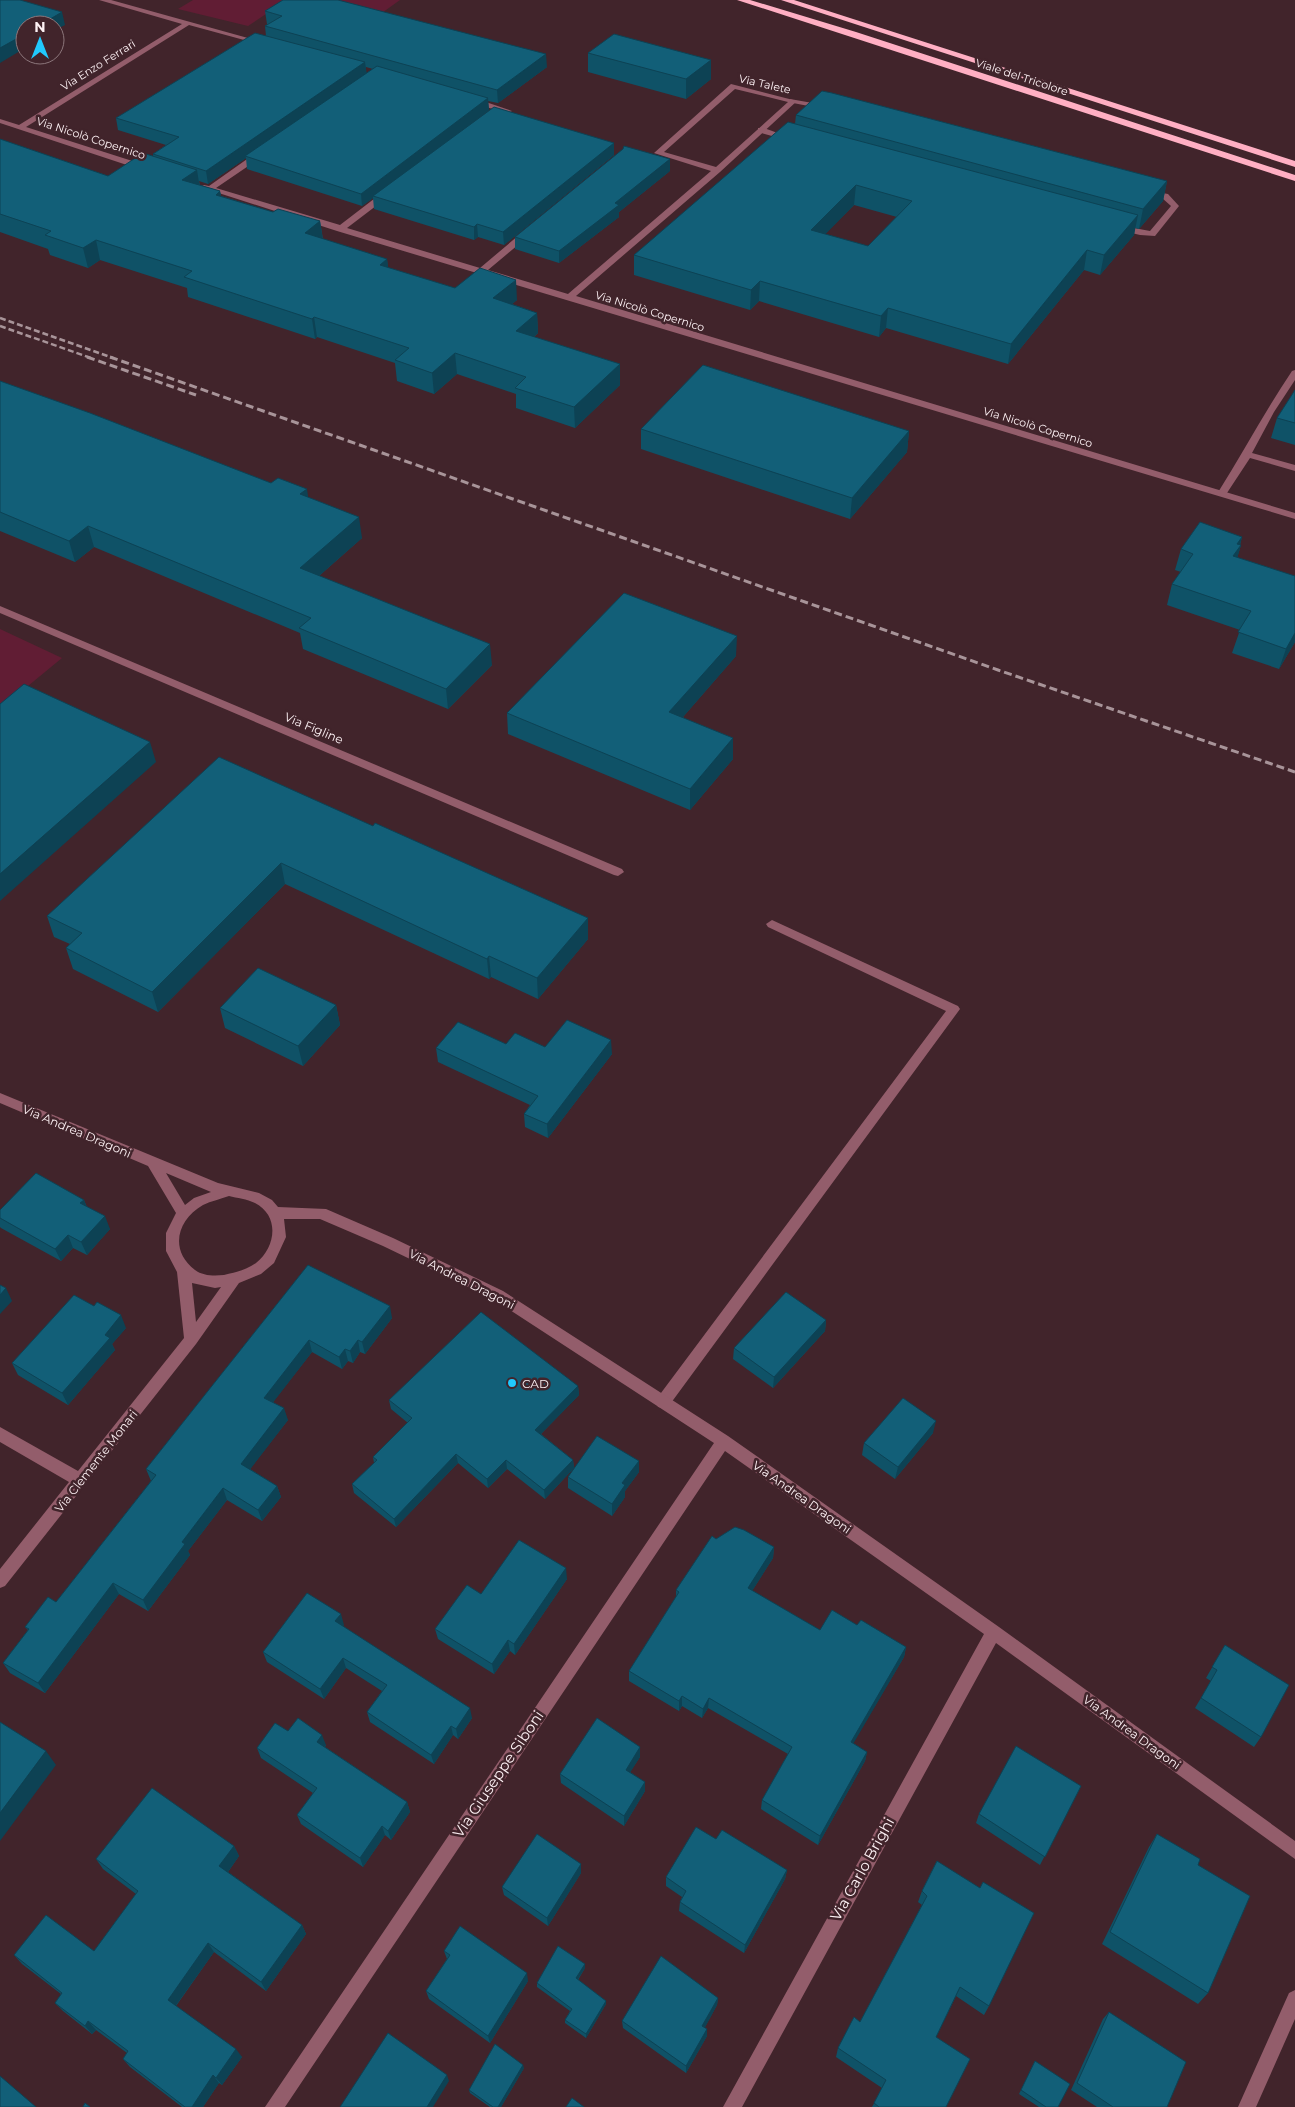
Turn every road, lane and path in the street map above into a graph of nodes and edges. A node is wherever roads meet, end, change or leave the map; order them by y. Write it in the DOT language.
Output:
graph roads {
  1 [pos="103,0"];
  2 [pos="742,0"];
  3 [pos="785,0"];
  4 [pos="188,23"];
  5 [pos="273,46"];
  6 [pos="463,98"];
  7 [pos="793,101"];
  8 [pos="832,108"];
  9 [pos="493,115"];
  10 [pos="0,121"];
  11 [pos="20,127"];
  12 [pos="761,130"];
  13 [pos="796,141"];
  14 [pos="265,150"];
  15 [pos="1295,164"];
  16 [pos="717,170"];
  17 [pos="156,171"];
  18 [pos="1295,178"];
  19 [pos="192,183"];
  20 [pos="210,189"];
  21 [pos="393,189"];
  22 [pos="1137,189"];
  23 [pos="1112,226"];
  24 [pos="535,227"];
  25 [pos="340,229"];
  26 [pos="481,271"];
  27 [pos="569,298"];
  28 [pos="1295,373"];
  29 [pos="1247,454"];
  30 [pos="1295,468"];
  31 [pos="1222,494"];
  32 [pos="1295,516"];
  33 [pos="0,608"];
  34 [pos="618,872"];
  35 [pos="772,924"];
  36 [pos="0,1098"];
  37 [pos="153,1163"];
  38 [pos="226,1192"];
  39 [pos="183,1213"];
  40 [pos="275,1214"];
  41 [pos="184,1271"];
  42 [pos="234,1280"];
  43 [pos="191,1340"];
  44 [pos="663,1402"];
  45 [pos="0,1434"];
  46 [pos="722,1441"];
  47 [pos="81,1481"];
  48 [pos="0,1581"];
  49 [pos="994,1632"];
  50 [pos="1295,1850"];
  51 [pos="1295,1999"];
  52 [pos="274,2107"];
  53 [pos="732,2107"];
  54 [pos="1247,2107"];
  1 -- 4 [label="street"];
  2 -- 18 [label="highway, Viale del Tricolore"];
  3 -- 15 [label="highway, Viale del Tricolore"];
  4 -- 5 [label="street"];
  4 -- 11 [label="street, Via Enzo Ferrari"];
  6 -- 9 [label="street"];
  7 -- 8 [label="street"];
  7 -- 12 [label="street, Via Talete"];
  7 -- 16 [label="street, Via Talete"];
  10 -- 11 [label="street, Via Nicolò Copernico"];
  11 -- 17 [label="street, Via Nicolò Copernico"];
  12 -- 13 [label="street"];
  12 -- 16 [label="street, Via Talete"];
  14 -- 20 [label="street"];
  16 -- 27 [label="street, Via Talete"];
  19 -- 20 [label="street, Via Nicolò Copernico"];
  20 -- 25 [label="street, Via Nicolò Copernico"];
  21 -- 25 [label="street"];
  22 -- 23 [label="street"];
  24 -- 26 [label="street"];
  25 -- 26 [label="street, Via Nicolò Copernico"];
  26 -- 27 [label="street, Via Nicolò Copernico"];
  27 -- 31 [label="street, Via Nicolò Copernico"];
  28 -- 29 [label="street"];
  29 -- 30 [label="street"];
  29 -- 31 [label="street"];
  31 -- 32 [label="street, Via Nicolò Copernico"];
  33 -- 34 [label="street, Via Figline"];
  35 -- 44 [label="street"];
  36 -- 37 [label="street, Via Andrea Dragoni"];
  37 -- 38 [label="street, Via Andrea Dragoni"];
  37 -- 39 [label="street"];
  38 -- 39 [label="street"];
  38 -- 40 [label="street"];
  39 -- 41 [label="street"];
  40 -- 42 [label="street"];
  40 -- 44 [label="street, Via Andrea Dragoni"];
  41 -- 42 [label="street"];
  41 -- 43 [label="street"];
  42 -- 43 [label="street, Via Clemente Monari"];
  43 -- 47 [label="street, Via Clemente Monari"];
  44 -- 46 [label="street, Via Andrea Dragoni"];
  45 -- 47 [label="street"];
  46 -- 49 [label="street, Via Andrea Dragoni"];
  46 -- 52 [label="street, Via Giuseppe Siboni"];
  47 -- 48 [label="street, Via Clemente Monari"];
  49 -- 50 [label="street, Via Andrea Dragoni"];
  49 -- 53 [label="street, Via Carlo Brighi"];
  51 -- 54 [label="street"];
}
